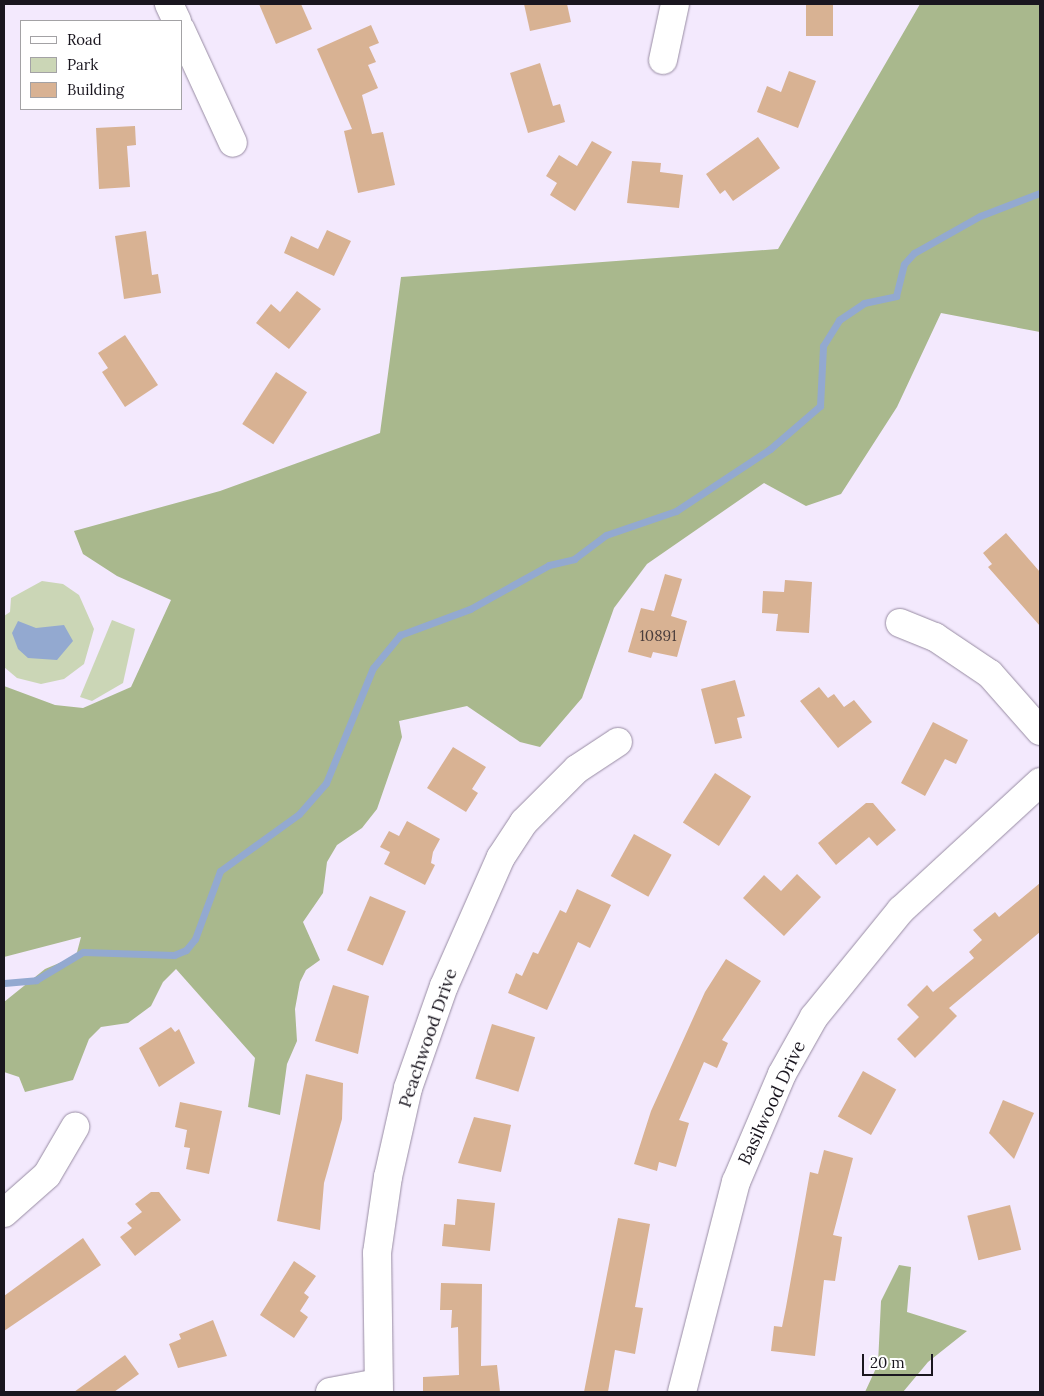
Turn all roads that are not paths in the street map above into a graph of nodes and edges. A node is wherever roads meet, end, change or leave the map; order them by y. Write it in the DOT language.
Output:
graph roads {
  1 [pos="170,4"];
  2 [pos="675,4"];
  3 [pos="177,20"];
  4 [pos="182,32"];
  5 [pos="663,60"];
  6 [pos="233,143"];
  7 [pos="900,623"];
  8 [pos="1040,731"];
  9 [pos="618,742"];
  10 [pos="1040,782"];
  11 [pos="75,1127"];
  12 [pos="4,1213"];
  13 [pos="378,1388"];
  14 [pos="330,1392"];
  15 [pos="682,1392"];
  1 -- 3 [label="street"];
  2 -- 5 [label="street"];
  4 -- 6 [label="street"];
  7 -- 8 [label="street"];
  9 -- 13 [label="street, Peachwood Drive"];
  10 -- 15 [label="street, Basilwood Drive"];
  11 -- 12 [label="street"];
  13 -- 14 [label="street"];
}
